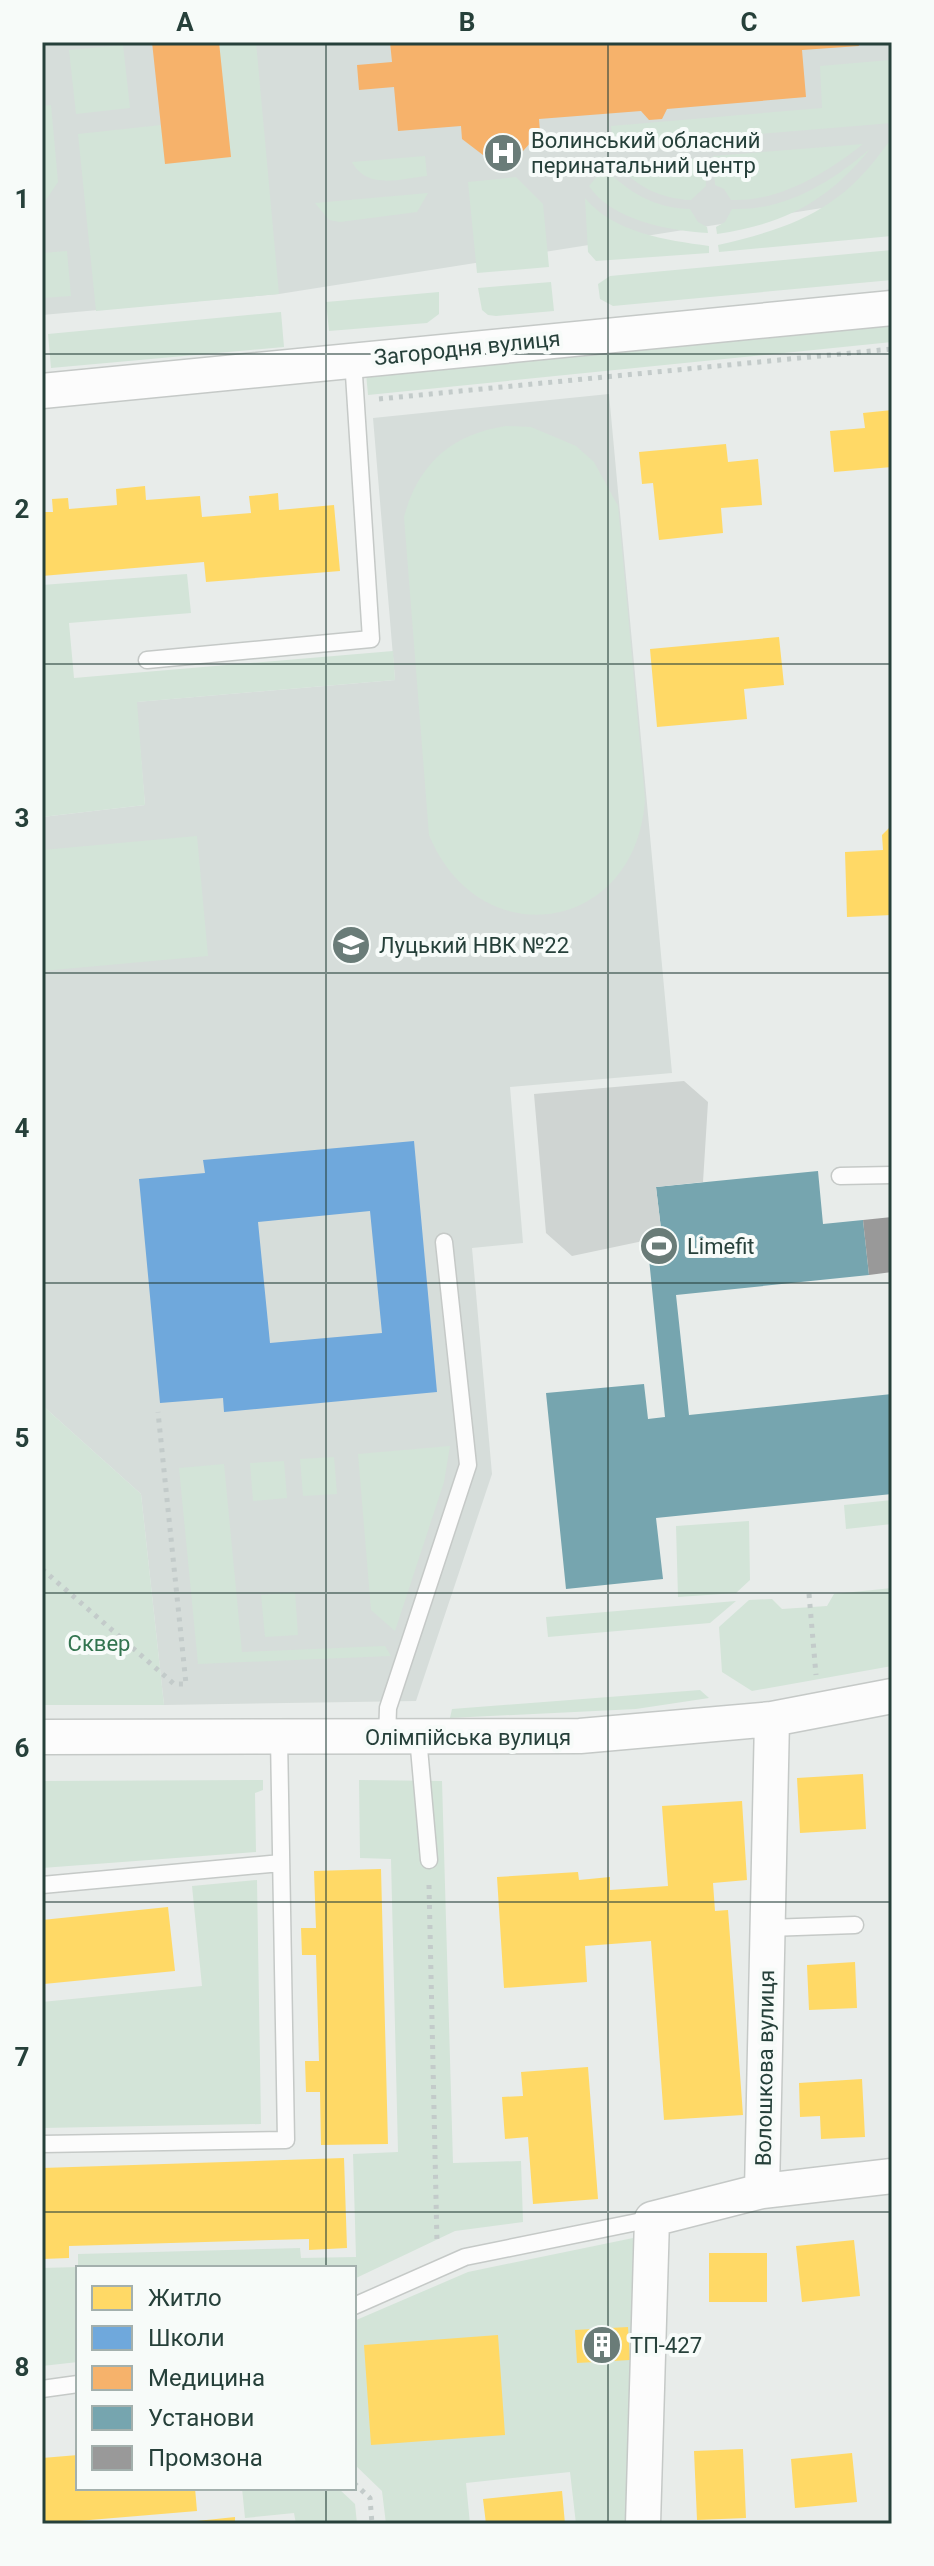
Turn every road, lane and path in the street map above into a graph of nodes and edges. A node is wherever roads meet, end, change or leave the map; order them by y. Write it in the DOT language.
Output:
graph roads {
  1 [pos="892,308"];
  2 [pos="892,349"];
  3 [pos="353,359"];
  4 [pos="42,391"];
  5 [pos="355,401"];
  6 [pos="147,660"];
  7 [pos="892,1175"];
  8 [pos="840,1176"];
  9 [pos="444,1242"];
  10 [pos="158,1412"];
  11 [pos="42,1569"];
  12 [pos="809,1594"];
  13 [pos="817,1681"];
  14 [pos="892,1696"];
  15 [pos="772,1719"];
  16 [pos="42,1737"];
  17 [pos="279,1737"];
  18 [pos="403,1737"];
  19 [pos="429,1860"];
  20 [pos="281,1863"];
  21 [pos="42,1885"];
  22 [pos="855,1925"];
  23 [pos="768,1928"];
  24 [pos="42,2144"];
  25 [pos="892,2176"];
  26 [pos="762,2191"];
  27 [pos="652,2219"];
  28 [pos="438,2269"];
  29 [pos="356,2305"];
  30 [pos="76,2384"];
  31 [pos="42,2389"];
  32 [pos="356,2485"];
  33 [pos="372,2524"];
  34 [pos="643,2524"];
  1 -- 3 [label="street, Загородня вулиця"];
  2 -- 5 [label="path"];
  3 -- 4 [label="street, Загородня вулиця"];
  3 -- 5 [label="lane"];
  5 -- 6 [label="lane"];
  7 -- 8 [label="lane"];
  9 -- 18 [label="lane"];
  10 -- 11 [label="path"];
  12 -- 13 [label="path"];
  14 -- 15 [label="street, Олімпійська вулиця"];
  15 -- 18 [label="street, Олімпійська вулиця"];
  15 -- 23 [label="street, Волошкова вулиця"];
  16 -- 17 [label="street, Олімпійська вулиця"];
  17 -- 18 [label="street, Олімпійська вулиця"];
  17 -- 20 [label="lane"];
  18 -- 19 [label="lane"];
  19 -- 28 [label="path"];
  20 -- 21 [label="lane"];
  20 -- 24 [label="lane"];
  22 -- 23 [label="lane"];
  23 -- 26 [label="street, Волошкова вулиця"];
  25 -- 26 [label="street"];
  26 -- 27 [label="street, Волошкова вулиця"];
  27 -- 28 [label="lane"];
  27 -- 34 [label="street"];
  28 -- 29 [label="lane"];
  30 -- 31 [label="lane"];
  32 -- 33 [label="path"];
}
